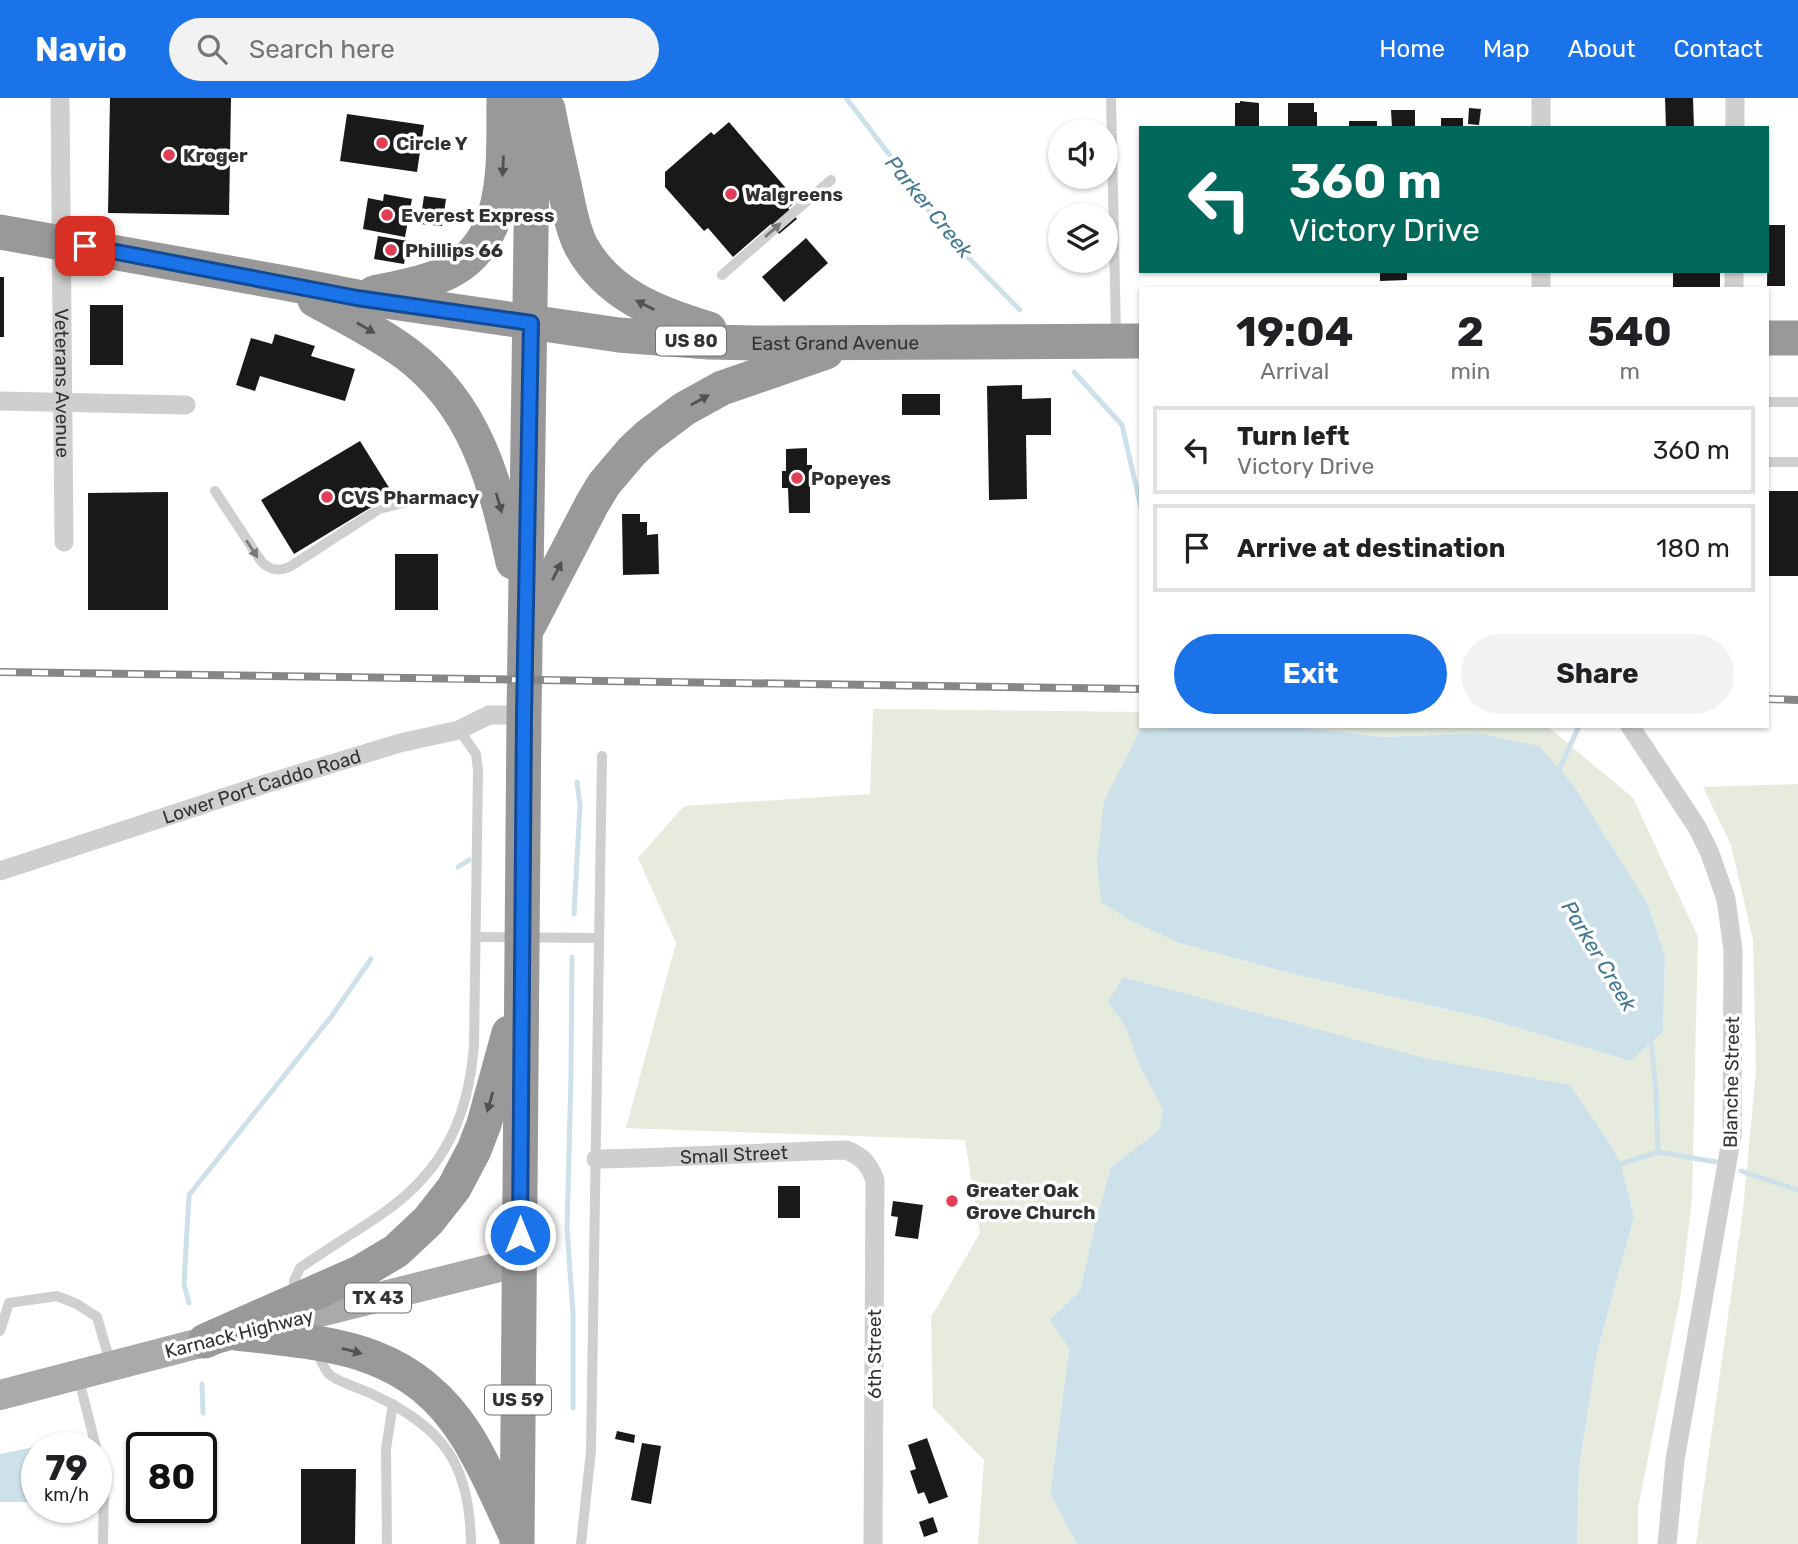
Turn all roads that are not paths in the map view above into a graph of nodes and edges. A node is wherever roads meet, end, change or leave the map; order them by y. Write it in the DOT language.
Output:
graph roads {
  1 [pos="60,98"];
  2 [pos="504,98"];
  3 [pos="533,98"];
  4 [pos="545,98"];
  5 [pos="1111,98"];
  6 [pos="1541,98"];
  7 [pos="1735,98"];
  8 [pos="1541,126"];
  9 [pos="1735,126"];
  10 [pos="831,180"];
  11 [pos="0,232"];
  12 [pos="62,242"];
  13 [pos="722,275"];
  14 [pos="285,283"];
  15 [pos="357,298"];
  16 [pos="531,323"];
  17 [pos="1769,338"];
  18 [pos="1798,338"];
  19 [pos="1129,341"];
  20 [pos="756,343"];
  21 [pos="852,343"];
  22 [pos="0,401"];
  23 [pos="62,401"];
  24 [pos="1769,402"];
  25 [pos="1798,402"];
  26 [pos="186,405"];
  27 [pos="1769,463"];
  28 [pos="1798,463"];
  29 [pos="215,491"];
  30 [pos="422,498"];
  31 [pos="64,542"];
  32 [pos="526,631"];
  33 [pos="524,715"];
  34 [pos="1631,728"];
  35 [pos="459,730"];
  36 [pos="602,756"];
  37 [pos="0,871"];
  38 [pos="477,937"];
  39 [pos="522,937"];
  40 [pos="599,938"];
  41 [pos="522,989"];
  42 [pos="596,1159"];
  43 [pos="869,1165"];
  44 [pos="519,1262"];
  45 [pos="302,1320"];
  46 [pos="0,1331"];
  47 [pos="221,1337"];
  48 [pos="111,1366"];
  49 [pos="78,1375"];
  50 [pos="1,1390"];
  51 [pos="393,1405"];
  52 [pos="92,1432"];
  53 [pos="103,1523"];
  54 [pos="517,1541"];
  55 [pos="103,1544"];
  56 [pos="387,1544"];
  57 [pos="471,1544"];
  58 [pos="581,1544"];
  59 [pos="873,1544"];
  60 [pos="1667,1544"];
  1 -- 12 [label="street, Veterans Avenue"];
  2 -- 15 [label="highway, one-way"];
  3 -- 16 [label="highway, US 59"];
  20 -- 4 [label="highway, one-way"];
  5 -- 19 [label="lane"];
  6 -- 8 [label="street"];
  7 -- 9 [label="street"];
  13 -- 10 [label="lane, one-way"];
  11 -- 12 [label="highway, US 80"];
  12 -- 14 [label="highway, US 80"];
  12 -- 23 [label="street, Veterans Avenue"];
  14 -- 15 [label="highway, US 80"];
  14 -- 32 [label="highway, one-way"];
  15 -- 16 [label="highway, US 80"];
  16 -- 20 [label="highway, East Grand Avenue / US 80"];
  16 -- 32 [label="highway, US 59"];
  17 -- 18 [label="highway"];
  19 -- 21 [label="highway, East Grand Avenue / US 80"];
  20 -- 21 [label="highway, East Grand Avenue / US 80"];
  32 -- 21 [label="highway, one-way"];
  22 -- 23 [label="street"];
  23 -- 26 [label="street"];
  23 -- 31 [label="street, Veterans Avenue"];
  24 -- 25 [label="lane"];
  27 -- 28 [label="lane"];
  29 -- 30 [label="lane, one-way"];
  32 -- 33 [label="highway, US 59"];
  33 -- 35 [label="street, Lower Port Caddo Road"];
  33 -- 39 [label="highway, US 59"];
  34 -- 60 [label="street, Blanche Street"];
  35 -- 37 [label="street, Lower Port Caddo Road"];
  35 -- 38 [label="lane"];
  36 -- 40 [label="lane"];
  38 -- 39 [label="lane"];
  38 -- 45 [label="lane"];
  39 -- 40 [label="lane"];
  39 -- 41 [label="highway, US 59"];
  40 -- 42 [label="lane"];
  41 -- 44 [label="highway, US 59"];
  41 -- 45 [label="highway, one-way"];
  42 -- 43 [label="street, Small Street"];
  42 -- 58 [label="lane"];
  43 -- 59 [label="street, 6th Street"];
  44 -- 45 [label="main road, Karnack Highway / TX 43"];
  44 -- 54 [label="highway, US 59"];
  45 -- 47 [label="highway"];
  45 -- 51 [label="lane"];
  45 -- 54 [label="highway, one-way"];
  46 -- 48 [label="lane"];
  47 -- 48 [label="main road, Karnack Highway"];
  48 -- 49 [label="main road, Karnack Highway"];
  49 -- 50 [label="main road, Karnack Highway"];
  49 -- 52 [label="lane"];
  51 -- 56 [label="lane"];
  51 -- 57 [label="lane"];
  53 -- 55 [label="lane"];
}
